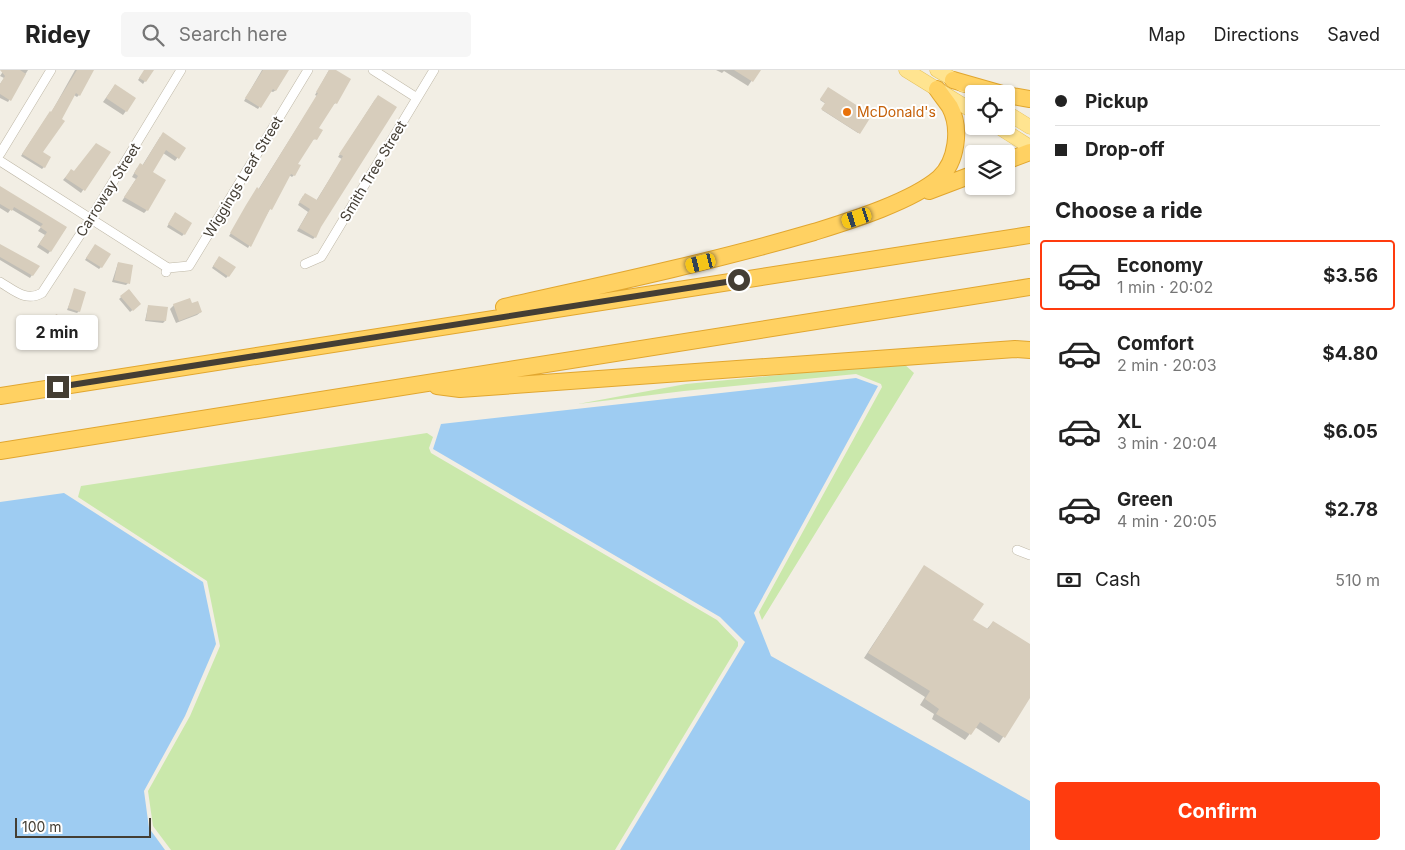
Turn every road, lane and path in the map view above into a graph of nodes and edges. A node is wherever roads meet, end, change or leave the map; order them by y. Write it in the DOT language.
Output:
graph roads {
  1 [pos="51,70"];
  2 [pos="181,70"];
  3 [pos="308,70"];
  4 [pos="372,70"];
  5 [pos="434,70"];
  6 [pos="906,70"];
  7 [pos="937,70"];
  8 [pos="953,80"];
  9 [pos="970,85"];
  10 [pos="965,87"];
  11 [pos="937,89"];
  12 [pos="1015,96"];
  13 [pos="416,98"];
  14 [pos="1030,99"];
  15 [pos="965,106"];
  16 [pos="1015,118"];
  17 [pos="1030,127"];
  18 [pos="1011,135"];
  19 [pos="1030,147"];
  20 [pos="1030,152"];
  21 [pos="0,154"];
  22 [pos="1015,158"];
  23 [pos="0,161"];
  24 [pos="965,177"];
  25 [pos="91,218"];
  26 [pos="857,218"];
  27 [pos="1030,235"];
  28 [pos="305,264"];
  29 [pos="0,282"];
  30 [pos="1030,287"];
  31 [pos="350,340"];
  32 [pos="1030,350"];
  33 [pos="418,383"];
  34 [pos="0,396"];
  35 [pos="0,451"];
  36 [pos="1017,550"];
  37 [pos="1030,555"];
  1 -- 21 [label="street"];
  2 -- 25 [label="street, Carroway Street"];
  3 -- 25 [label="street, Wiggings Leaf Street"];
  4 -- 13 [label="street"];
  5 -- 13 [label="street, Smith Tree Street"];
  6 -- 11 [label="main road"];
  7 -- 8 [label="main road"];
  8 -- 9 [label="highway"];
  8 -- 10 [label="main road"];
  11 -- 15 [label="main road"];
  11 -- 26 [label="highway"];
  12 -- 14 [label="highway"];
  13 -- 28 [label="street, Smith Tree Street"];
  16 -- 17 [label="main road"];
  18 -- 19 [label="main road"];
  20 -- 22 [label="highway"];
  23 -- 25 [label="street"];
  24 -- 26 [label="highway"];
  25 -- 29 [label="street, Carroway Street"];
  26 -- 31 [label="highway"];
  27 -- 31 [label="highway"];
  30 -- 33 [label="highway"];
  31 -- 34 [label="highway"];
  32 -- 33 [label="highway"];
  33 -- 35 [label="highway"];
  36 -- 37 [label="street"];
}
